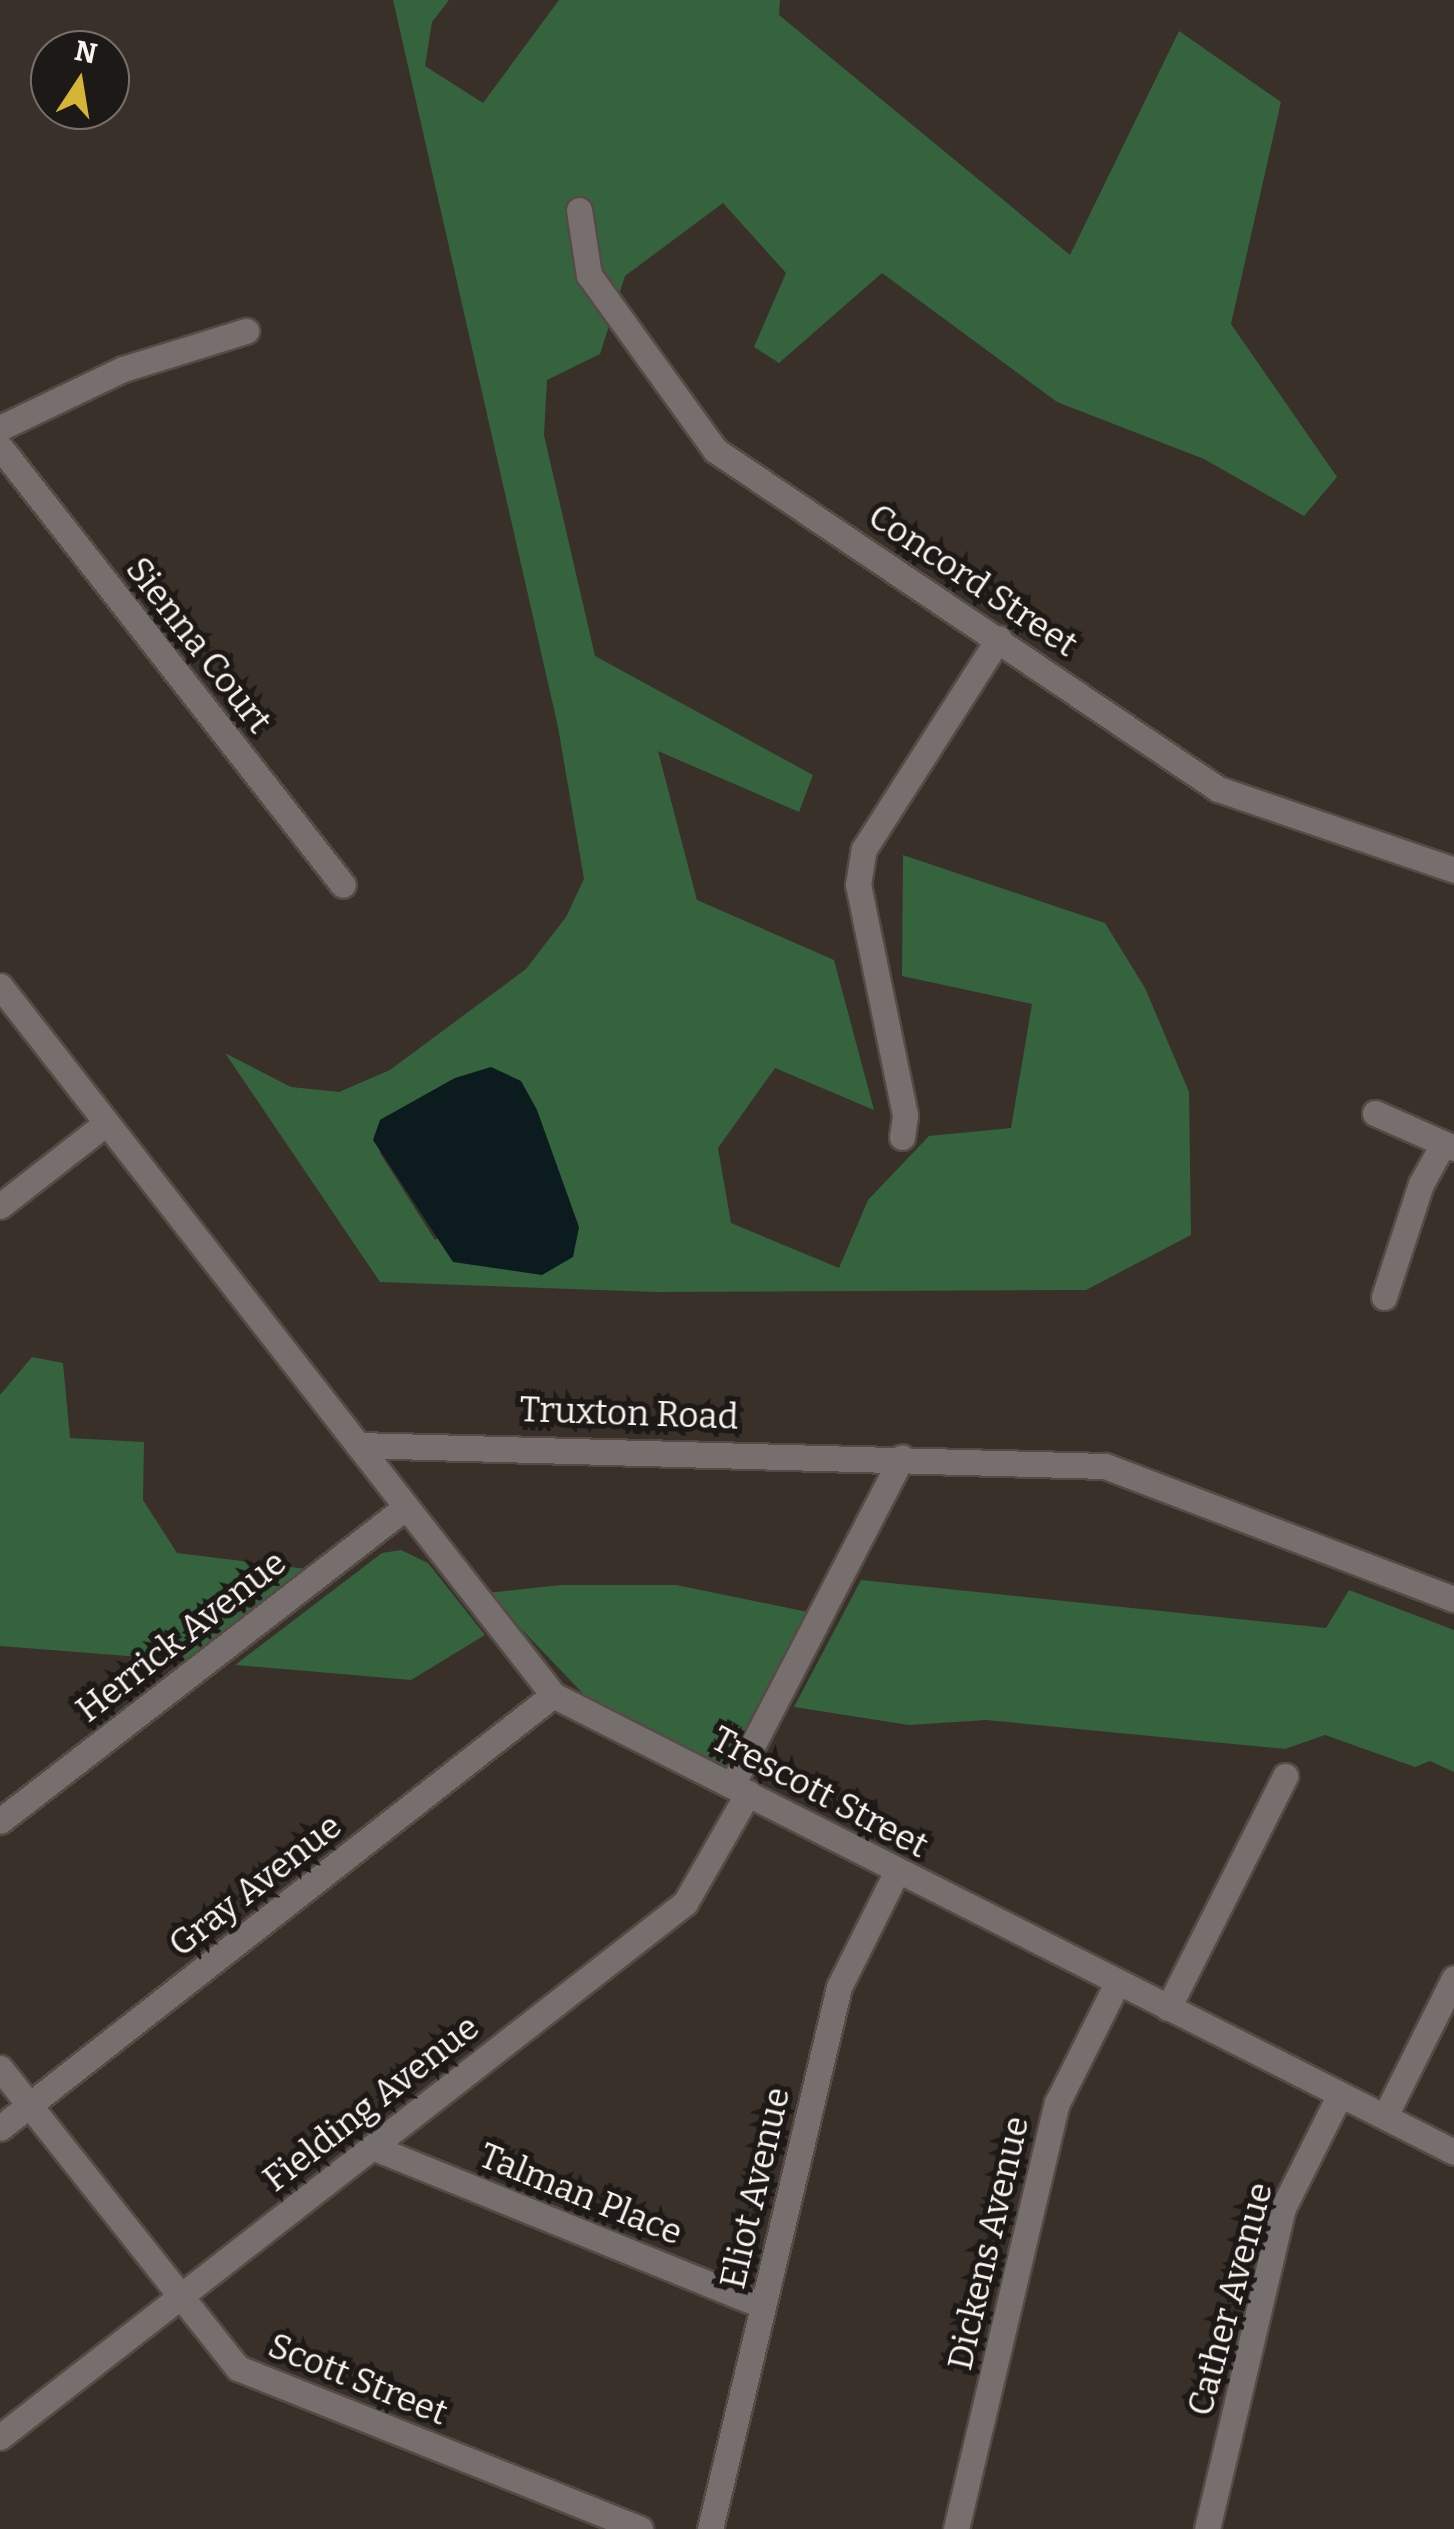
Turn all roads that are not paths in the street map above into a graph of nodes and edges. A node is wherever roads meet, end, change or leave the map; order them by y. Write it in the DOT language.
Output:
graph roads {
  1 [pos="579,210"];
  2 [pos="246,330"];
  3 [pos="0,428"];
  4 [pos="0,448"];
  5 [pos="999,638"];
  6 [pos="1454,870"];
  7 [pos="343,885"];
  8 [pos="0,986"];
  9 [pos="1375,1112"];
  10 [pos="105,1124"];
  11 [pos="902,1136"];
  12 [pos="1448,1146"];
  13 [pos="0,1206"];
  14 [pos="1384,1297"];
  15 [pos="358,1445"];
  16 [pos="902,1457"];
  17 [pos="406,1507"];
  18 [pos="1454,1598"];
  19 [pos="553,1695"];
  20 [pos="1285,1776"];
  21 [pos="740,1789"];
  22 [pos="0,1822"];
  23 [pos="896,1873"];
  24 [pos="1454,1978"];
  25 [pos="1117,1983"];
  26 [pos="1168,2008"];
  27 [pos="0,2068"];
  28 [pos="1340,2094"];
  29 [pos="30,2106"];
  30 [pos="1385,2116"];
  31 [pos="0,2128"];
  32 [pos="372,2147"];
  33 [pos="1454,2152"];
  34 [pos="179,2296"];
  35 [pos="763,2306"];
  36 [pos="0,2436"];
  37 [pos="640,2529"];
  38 [pos="710,2529"];
  39 [pos="956,2529"];
  40 [pos="1207,2529"];
  1 -- 5 [label="street, Concord Street"];
  2 -- 3 [label="street"];
  4 -- 7 [label="street, Sienna Court"];
  5 -- 6 [label="street, Concord Street"];
  5 -- 11 [label="street"];
  8 -- 10 [label="street"];
  9 -- 12 [label="street"];
  10 -- 13 [label="street"];
  10 -- 15 [label="street"];
  12 -- 14 [label="street"];
  15 -- 16 [label="street, Truxton Road"];
  15 -- 17 [label="street, Trescott Street"];
  16 -- 18 [label="street, Truxton Road"];
  16 -- 21 [label="street, Fielding Avenue"];
  17 -- 19 [label="street, Trescott Street"];
  17 -- 22 [label="street, Herrick Avenue"];
  19 -- 21 [label="street, Trescott Street"];
  19 -- 29 [label="street, Gray Avenue"];
  20 -- 26 [label="street"];
  21 -- 23 [label="street, Trescott Street"];
  21 -- 32 [label="street, Fielding Avenue"];
  23 -- 25 [label="street, Trescott Street"];
  23 -- 35 [label="street, Eliot Avenue"];
  24 -- 30 [label="street"];
  25 -- 26 [label="street, Trescott Street"];
  25 -- 39 [label="street, Dickens Avenue"];
  26 -- 28 [label="street, Trescott Street"];
  27 -- 29 [label="street, Scott Street"];
  28 -- 30 [label="street, Trescott Street"];
  28 -- 40 [label="street, Cather Avenue"];
  29 -- 31 [label="street, Gray Avenue"];
  29 -- 34 [label="street, Scott Street"];
  30 -- 33 [label="street"];
  32 -- 34 [label="street, Fielding Avenue"];
  32 -- 35 [label="street, Talman Place"];
  34 -- 36 [label="street, Fielding Avenue"];
  34 -- 37 [label="street, Scott Street"];
  35 -- 38 [label="street, Eliot Avenue"];
}
